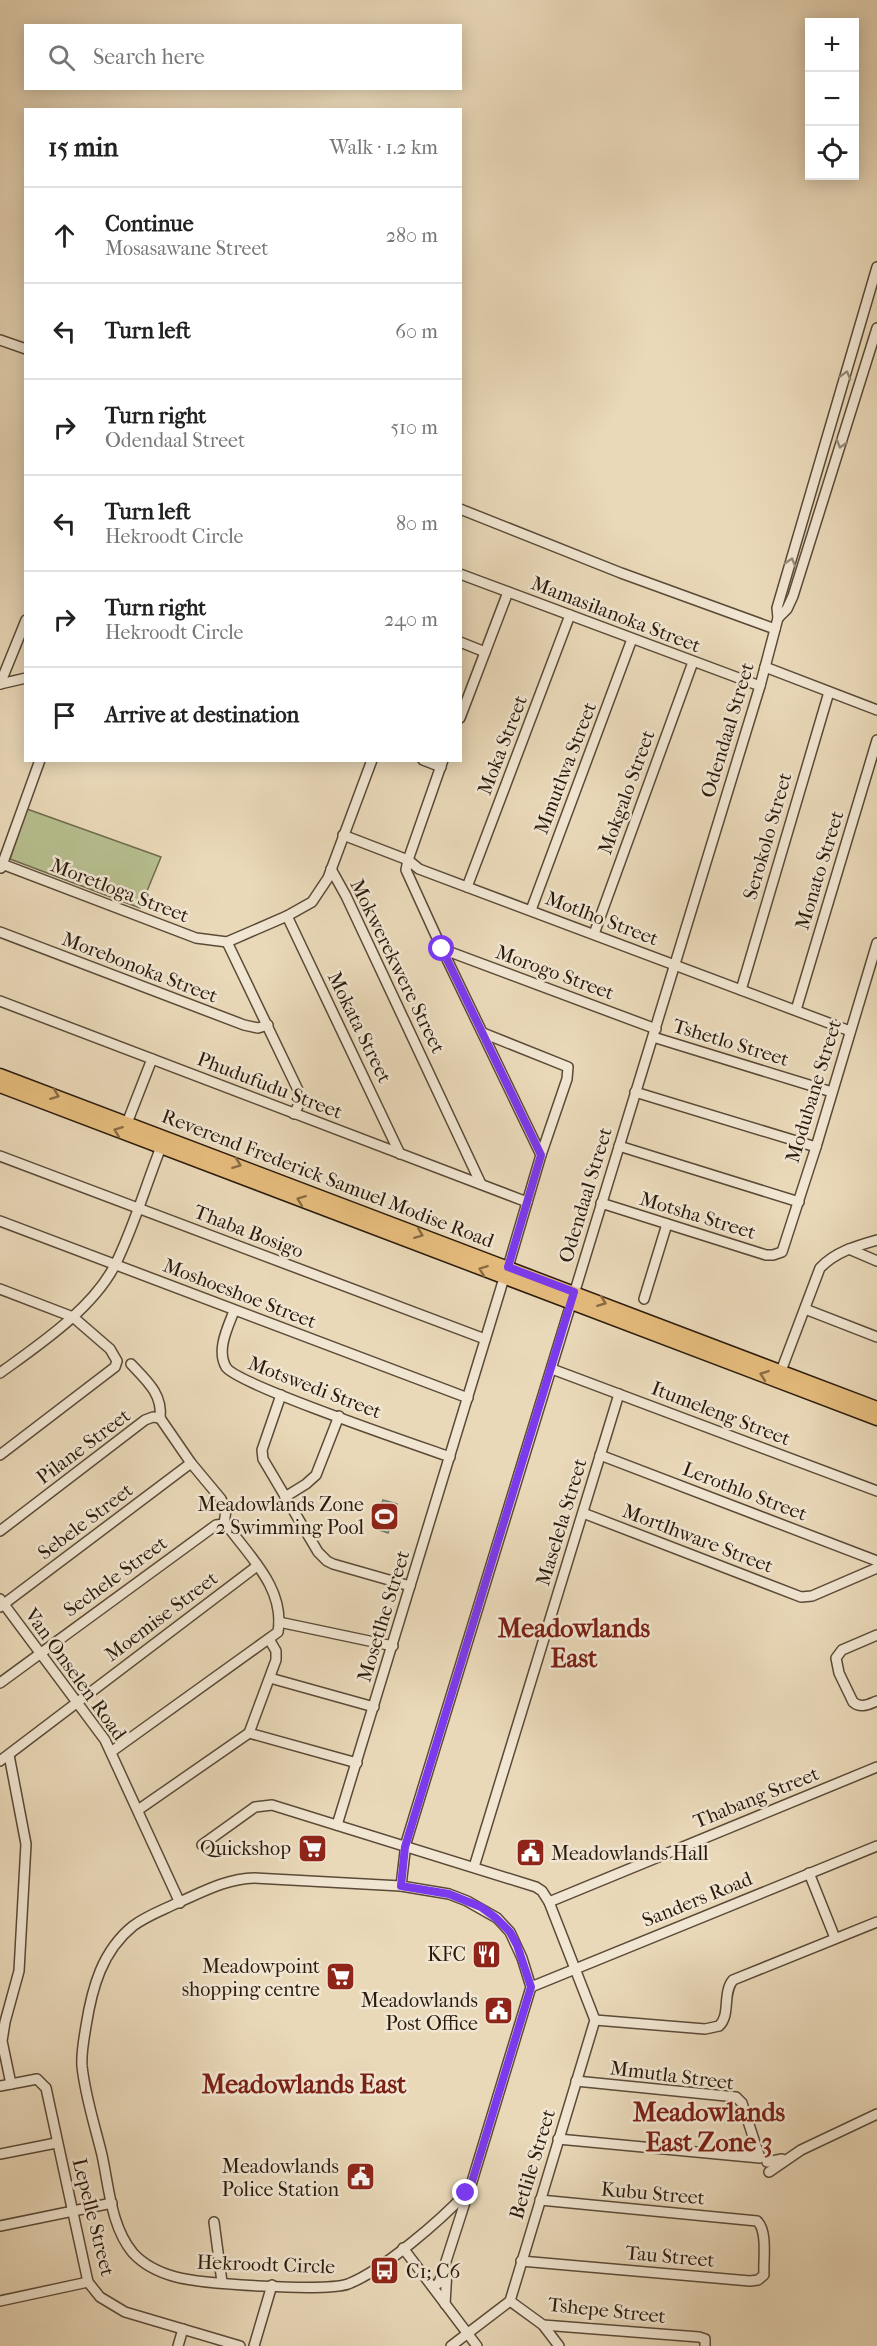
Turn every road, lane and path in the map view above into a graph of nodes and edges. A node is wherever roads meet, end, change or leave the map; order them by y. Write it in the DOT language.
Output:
graph roads {
  1 [pos="877,267"];
  2 [pos="877,328"];
  3 [pos="0,340"];
  4 [pos="24,348"];
  5 [pos="462,509"];
  6 [pos="462,575"];
  7 [pos="508,592"];
  8 [pos="570,615"];
  9 [pos="778,618"];
  10 [pos="23,624"];
  11 [pos="775,629"];
  12 [pos="632,639"];
  13 [pos="462,643"];
  14 [pos="485,652"];
  15 [pos="693,662"];
  16 [pos="765,667"];
  17 [pos="24,678"];
  18 [pos="0,684"];
  19 [pos="760,687"];
  20 [pos="829,692"];
  21 [pos="462,708"];
  22 [pos="877,710"];
  23 [pos="877,740"];
  24 [pos="39,762"];
  25 [pos="371,762"];
  26 [pos="442,764"];
  27 [pos="343,835"];
  28 [pos="408,860"];
  29 [pos="1,867"];
  30 [pos="331,869"];
  31 [pos="467,887"];
  32 [pos="531,910"];
  33 [pos="287,916"];
  34 [pos="0,932"];
  35 [pos="594,934"];
  36 [pos="227,942"];
  37 [pos="877,943"];
  38 [pos="442,949"];
  39 [pos="674,965"];
  40 [pos="741,990"];
  41 [pos="0,1001"];
  42 [pos="796,1010"];
  43 [pos="268,1025"];
  44 [pos="850,1031"];
  45 [pos="483,1033"];
  46 [pos="654,1033"];
  47 [pos="152,1059"];
  48 [pos="0,1075"];
  49 [pos="0,1086"];
  50 [pos="635,1092"];
  51 [pos="832,1092"];
  52 [pos="294,1114"];
  53 [pos="127,1123"];
  54 [pos="619,1146"];
  55 [pos="161,1147"];
  56 [pos="816,1147"];
  57 [pos="400,1154"];
  58 [pos="541,1155"];
  59 [pos="0,1156"];
  60 [pos="482,1184"];
  61 [pos="527,1202"];
  62 [pos="799,1202"];
  63 [pos="601,1203"];
  64 [pos="138,1208"];
  65 [pos="0,1221"];
  66 [pos="667,1224"];
  67 [pos="877,1240"];
  68 [pos="849,1249"];
  69 [pos="784,1250"];
  70 [pos="877,1261"];
  71 [pos="115,1264"];
  72 [pos="506,1273"];
  73 [pos="0,1289"];
  74 [pos="573,1297"];
  75 [pos="644,1299"];
  76 [pos="805,1309"];
  77 [pos="234,1311"];
  78 [pos="73,1317"];
  79 [pos="877,1337"];
  80 [pos="484,1339"];
  81 [pos="131,1364"];
  82 [pos="552,1369"];
  83 [pos="781,1371"];
  84 [pos="0,1373"];
  85 [pos="619,1394"];
  86 [pos="281,1395"];
  87 [pos="468,1398"];
  88 [pos="877,1407"];
  89 [pos="339,1416"];
  90 [pos="160,1418"];
  91 [pos="877,1419"];
  92 [pos="0,1455"];
  93 [pos="600,1455"];
  94 [pos="450,1457"];
  95 [pos="191,1463"];
  96 [pos="877,1491"];
  97 [pos="285,1497"];
  98 [pos="583,1513"];
  99 [pos="224,1524"];
  100 [pos="0,1531"];
  101 [pos="877,1561"];
  102 [pos="257,1566"];
  103 [pos="877,1568"];
  104 [pos="411,1586"];
  105 [pos="1,1604"];
  106 [pos="279,1622"];
  107 [pos="877,1635"];
  108 [pos="269,1640"];
  109 [pos="393,1646"];
  110 [pos="41,1652"];
  111 [pos="270,1678"];
  112 [pos="0,1683"];
  113 [pos="77,1701"];
  114 [pos="877,1701"];
  115 [pos="374,1707"];
  116 [pos="249,1733"];
  117 [pos="111,1752"];
  118 [pos="9,1755"];
  119 [pos="0,1761"];
  120 [pos="357,1763"];
  121 [pos="877,1767"];
  122 [pos="138,1810"];
  123 [pos="337,1825"];
  124 [pos="202,1845"];
  125 [pos="877,1846"];
  126 [pos="405,1847"];
  127 [pos="474,1867"];
  128 [pos="809,1873"];
  129 [pos="401,1886"];
  130 [pos="180,1902"];
  131 [pos="549,1902"];
  132 [pos="877,1922"];
  133 [pos="835,1938"];
  134 [pos="574,1969"];
  135 [pos="531,1987"];
  136 [pos="595,2020"];
  137 [pos="576,2081"];
  138 [pos="11,2084"];
  139 [pos="0,2086"];
  140 [pos="877,2114"];
  141 [pos="558,2139"];
  142 [pos="56,2143"];
  143 [pos="0,2154"];
  144 [pos="765,2164"];
  145 [pos="471,2185"];
  146 [pos="540,2200"];
  147 [pos="112,2203"];
  148 [pos="73,2211"];
  149 [pos="214,2222"];
  150 [pos="761,2224"];
  151 [pos="0,2226"];
  152 [pos="403,2248"];
  153 [pos="448,2255"];
  154 [pos="521,2261"];
  155 [pos="88,2282"];
  156 [pos="222,2282"];
  157 [pos="272,2285"];
  158 [pos="433,2287"];
  159 [pos="0,2301"];
  160 [pos="510,2301"];
  161 [pos="445,2304"];
  162 [pos="543,2325"];
  163 [pos="183,2329"];
  164 [pos="468,2334"];
  165 [pos="705,2343"];
  166 [pos="178,2346"];
  167 [pos="240,2346"];
  168 [pos="254,2346"];
  169 [pos="451,2346"];
  170 [pos="477,2346"];
  171 [pos="560,2346"];
  9 -- 1 [label="street, Odendaal Street, one-way"];
  2 -- 9 [label="street, Odendaal Street, one-way"];
  3 -- 4 [label="street"];
  5 -- 11 [label="street"];
  6 -- 7 [label="street, Mamasilanoka Street"];
  7 -- 8 [label="street, Mamasilanoka Street"];
  7 -- 14 [label="street"];
  8 -- 12 [label="street, Mamasilanoka Street"];
  8 -- 31 [label="street, Moka Street"];
  9 -- 11 [label="street, Odendaal Street"];
  10 -- 18 [label="street"];
  11 -- 16 [label="street, Odendaal Street"];
  12 -- 15 [label="street, Mamasilanoka Street"];
  12 -- 32 [label="street, Mmutlwa Street"];
  13 -- 14 [label="street"];
  14 -- 21 [label="street"];
  15 -- 19 [label="street, Mamasilanoka Street"];
  15 -- 35 [label="street, Mokgalo Street"];
  16 -- 19 [label="street, Odendaal Street"];
  16 -- 20 [label="street"];
  17 -- 18 [label="street"];
  19 -- 39 [label="street, Odendaal Street"];
  20 -- 22 [label="street"];
  20 -- 40 [label="street, Serokolo Street"];
  23 -- 42 [label="street, Monato Street"];
  24 -- 29 [label="street"];
  25 -- 27 [label="street, Mokwerekwere Street"];
  26 -- 28 [label="street"];
  27 -- 28 [label="street, Motlho Street"];
  27 -- 30 [label="street, Mokwerekwere Street"];
  28 -- 31 [label="street, Motlho Street"];
  28 -- 38 [label="street"];
  29 -- 36 [label="street, Moretloga Street"];
  30 -- 33 [label="street"];
  30 -- 60 [label="street, Mokwerekwere Street"];
  31 -- 32 [label="street, Motlho Street"];
  32 -- 35 [label="street, Motlho Street"];
  33 -- 36 [label="street"];
  33 -- 57 [label="street, Mokata Street"];
  34 -- 43 [label="street, Morebonoka Street"];
  35 -- 39 [label="street, Motlho Street"];
  36 -- 43 [label="street"];
  37 -- 44 [label="street, Modubane Street"];
  38 -- 45 [label="street"];
  38 -- 46 [label="street, Morogo Street"];
  39 -- 40 [label="street, Motlho Street"];
  39 -- 46 [label="street, Odendaal Street"];
  40 -- 42 [label="street, Motlho Street"];
  41 -- 47 [label="street, Phudufudu Street"];
  42 -- 44 [label="street, Motlho Street"];
  43 -- 52 [label="street"];
  44 -- 51 [label="street, Modubane Street"];
  45 -- 58 [label="street"];
  45 -- 58 [label="street, Mosetlhe Street"];
  46 -- 50 [label="street, Odendaal Street"];
  46 -- 51 [label="street, Tshetlo Street"];
  47 -- 52 [label="street, Phudufudu Street"];
  47 -- 53 [label="street"];
  48 -- 53 [label="main road, Reverend Frederick Samuel Modise Road, one-way"];
  55 -- 49 [label="main road, Reverend Frederick Samuel Modise Road, one-way"];
  50 -- 54 [label="street, Odendaal Street"];
  50 -- 56 [label="street"];
  51 -- 56 [label="street, Modubane Street"];
  52 -- 57 [label="street, Phudufudu Street"];
  53 -- 72 [label="main road, Reverend Frederick Samuel Modise Road, one-way"];
  54 -- 62 [label="street"];
  54 -- 63 [label="street, Odendaal Street"];
  55 -- 64 [label="street"];
  72 -- 55 [label="main road, Reverend Frederick Samuel Modise Road, one-way"];
  56 -- 62 [label="street, Modubane Street"];
  57 -- 60 [label="street, Phudufudu Street"];
  58 -- 61 [label="street, Mosetlhe Street"];
  59 -- 64 [label="street, Thaba Bosigo"];
  60 -- 61 [label="street, Phudufudu Street"];
  61 -- 72 [label="street, Mosetlhe Street"];
  62 -- 69 [label="street, Modubane Street"];
  63 -- 66 [label="street, Motsha Street"];
  63 -- 74 [label="street, Odendaal Street"];
  64 -- 71 [label="street"];
  64 -- 80 [label="street, Thaba Bosigo"];
  65 -- 71 [label="street, Moshoeshoe Street"];
  66 -- 69 [label="street, Motsha Street"];
  66 -- 75 [label="street"];
  67 -- 68 [label="street"];
  68 -- 70 [label="street"];
  68 -- 76 [label="street"];
  71 -- 77 [label="street, Moshoeshoe Street"];
  71 -- 78 [label="street"];
  72 -- 74 [label="main road, Reverend Frederick Samuel Modise Road"];
  72 -- 80 [label="street, Mosetlhe Street"];
  73 -- 78 [label="street"];
  74 -- 82 [label="street, Odendaal Street"];
  74 -- 83 [label="main road, Reverend Frederick Samuel Modise Road, one-way"];
  91 -- 74 [label="main road, Reverend Frederick Samuel Modise Road, one-way"];
  76 -- 79 [label="street"];
  76 -- 83 [label="street"];
  77 -- 86 [label="street, Motswedi Street"];
  77 -- 87 [label="street, Moshoeshoe Street"];
  78 -- 84 [label="street"];
  78 -- 92 [label="street"];
  80 -- 87 [label="street, Mosetlhe Street"];
  81 -- 90 [label="street"];
  82 -- 85 [label="street, Itumeleng Street"];
  82 -- 126 [label="street, Odendaal Street"];
  83 -- 88 [label="main road, Reverend Frederick Samuel Modise Road"];
  85 -- 93 [label="street, Maselela Street"];
  85 -- 96 [label="street, Itumeleng Street"];
  86 -- 89 [label="street, Motswedi Street"];
  86 -- 97 [label="street"];
  87 -- 94 [label="street, Mosetlhe Street"];
  89 -- 94 [label="street, Motswedi Street"];
  89 -- 97 [label="street"];
  90 -- 95 [label="street"];
  90 -- 100 [label="street, Pilane Street"];
  93 -- 98 [label="street, Maselela Street"];
  93 -- 101 [label="street, Lerothlo Street"];
  94 -- 104 [label="street, Mosetlhe Street"];
  95 -- 99 [label="street"];
  95 -- 105 [label="street, Sebele Street"];
  97 -- 104 [label="street"];
  98 -- 103 [label="street, Mortlhware Street"];
  98 -- 127 [label="street, Maselela Street"];
  99 -- 102 [label="street"];
  99 -- 110 [label="street, Sechele Street"];
  102 -- 106 [label="street"];
  102 -- 113 [label="street, Moemise Street"];
  104 -- 109 [label="street, Mosetlhe Street"];
  105 -- 110 [label="street, Van Onselen Road"];
  106 -- 108 [label="street"];
  106 -- 109 [label="street"];
  107 -- 114 [label="street"];
  108 -- 111 [label="street"];
  108 -- 117 [label="street"];
  109 -- 115 [label="street, Mosetlhe Street"];
  110 -- 112 [label="street, Sechele Street"];
  110 -- 113 [label="street, Van Onselen Road"];
  111 -- 115 [label="street"];
  111 -- 116 [label="street"];
  113 -- 117 [label="street, Van Onselen Road"];
  113 -- 118 [label="street, Moemise Street"];
  115 -- 120 [label="street, Mosetlhe Street"];
  116 -- 120 [label="street"];
  116 -- 122 [label="street"];
  117 -- 122 [label="street, Van Onselen Road"];
  118 -- 119 [label="street, Moemise Street"];
  118 -- 138 [label="street"];
  120 -- 123 [label="street, Mosetlhe Street"];
  121 -- 131 [label="street, Thabang Street"];
  122 -- 130 [label="street, Van Onselen Road"];
  123 -- 124 [label="street"];
  123 -- 126 [label="street"];
  125 -- 128 [label="street, Sanders Road"];
  126 -- 127 [label="street"];
  126 -- 129 [label="street, Odendaal Street"];
  127 -- 131 [label="street"];
  128 -- 133 [label="street"];
  128 -- 134 [label="street, Sanders Road"];
  129 -- 130 [label="street, Hekroodt Circle"];
  129 -- 135 [label="street, Hekroodt Circle"];
  130 -- 147 [label="street, Hekroodt Circle"];
  131 -- 134 [label="street"];
  132 -- 133 [label="street"];
  133 -- 136 [label="street"];
  134 -- 135 [label="street, Sanders Road"];
  134 -- 136 [label="street"];
  135 -- 145 [label="street, Hekroodt Circle"];
  136 -- 137 [label="street, Betlile Street"];
  137 -- 141 [label="street, Betlile Street"];
  137 -- 144 [label="street, Mmutla Street"];
  138 -- 139 [label="street"];
  138 -- 142 [label="street, Lepelle Street"];
  140 -- 144 [label="street"];
  141 -- 144 [label="street"];
  141 -- 146 [label="street, Betlile Street"];
  142 -- 143 [label="street"];
  142 -- 148 [label="street, Lepelle Street"];
  145 -- 152 [label="street, Hekroodt Circle"];
  145 -- 153 [label="street"];
  146 -- 150 [label="street, Kubu Street"];
  146 -- 154 [label="street, Betlile Street"];
  147 -- 148 [label="street"];
  147 -- 156 [label="street, Hekroodt Circle"];
  148 -- 151 [label="street"];
  148 -- 155 [label="street, Lepelle Street"];
  149 -- 156 [label="street"];
  150 -- 154 [label="street, Tau Street"];
  152 -- 157 [label="street, Hekroodt Circle"];
  152 -- 158 [label="street"];
  153 -- 158 [label="street"];
  153 -- 161 [label="street"];
  154 -- 160 [label="street, Betlile Street"];
  155 -- 159 [label="street"];
  155 -- 163 [label="street, Lepelle Street"];
  156 -- 157 [label="street, Hekroodt Circle"];
  157 -- 168 [label="street"];
  158 -- 161 [label="street"];
  160 -- 162 [label="street, Tshepe Street"];
  160 -- 164 [label="street"];
  161 -- 164 [label="street"];
  162 -- 165 [label="street, Tshepe Street"];
  162 -- 171 [label="street"];
  163 -- 166 [label="street"];
  163 -- 167 [label="street, Lepelle Street"];
  164 -- 169 [label="street"];
  164 -- 170 [label="street"];
}
